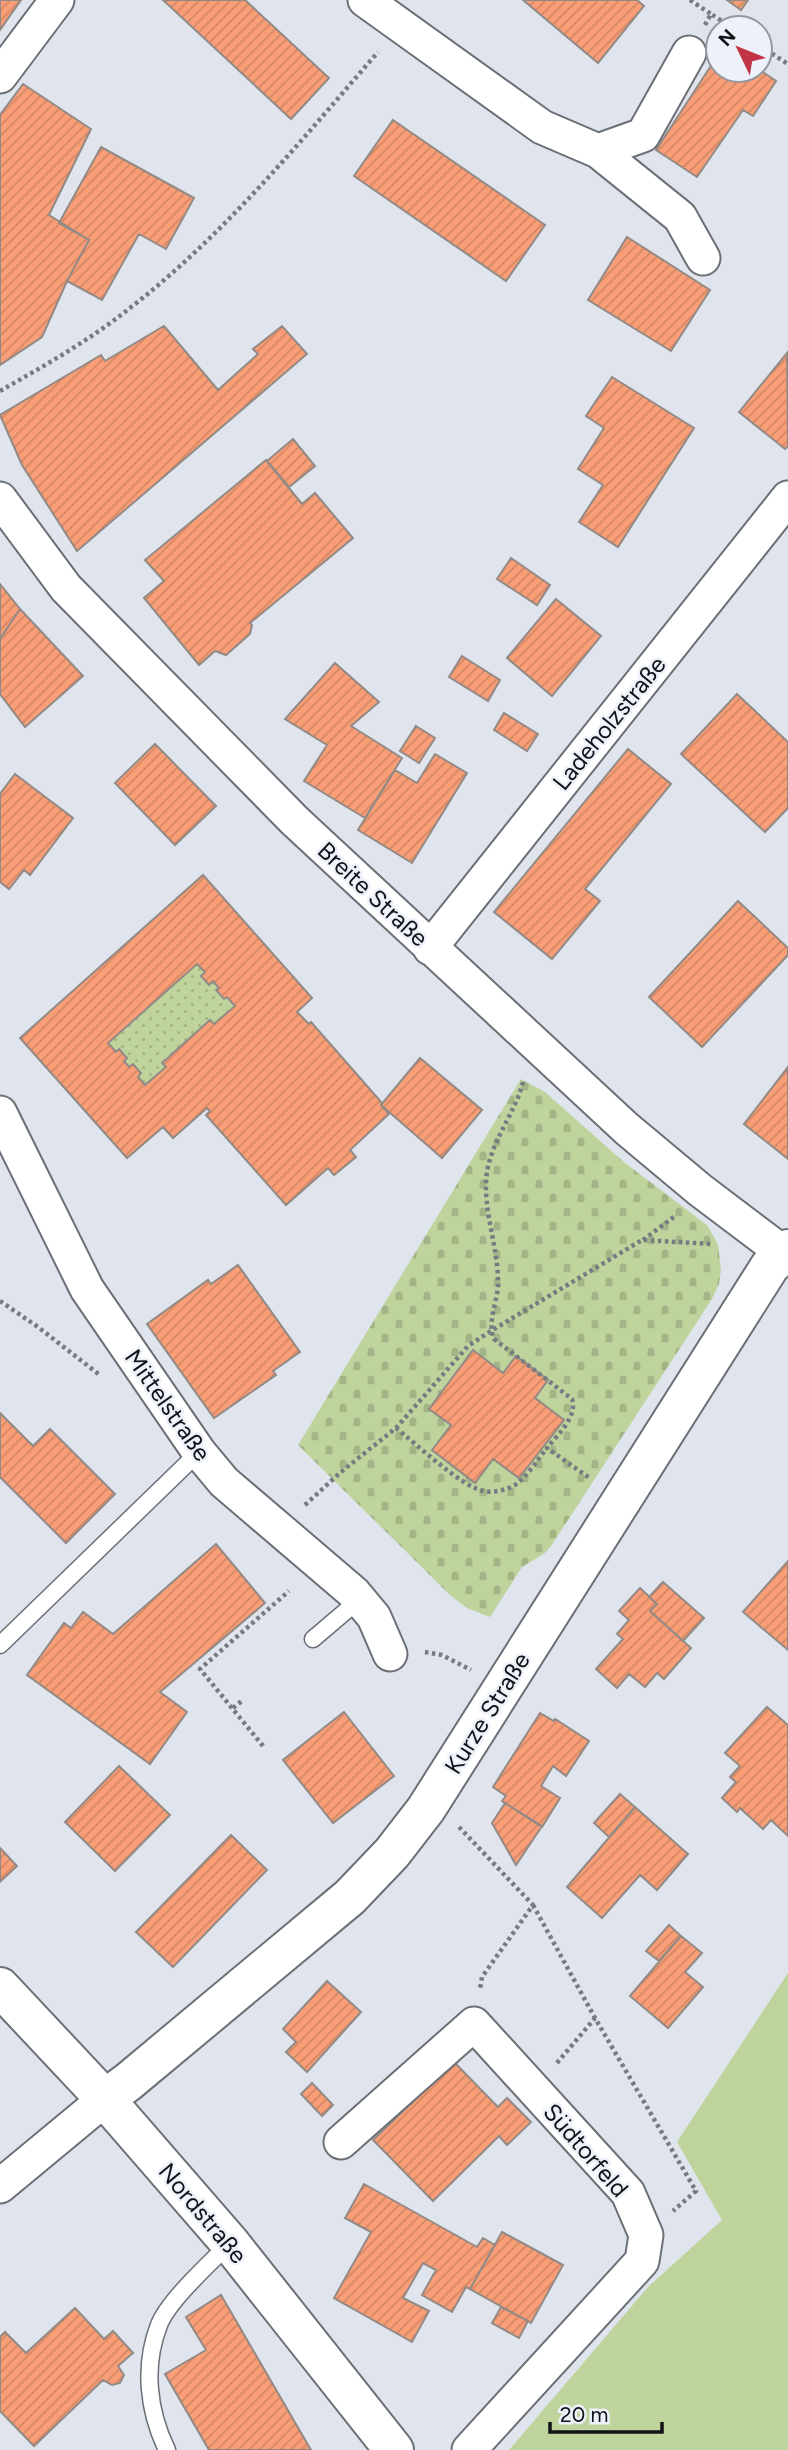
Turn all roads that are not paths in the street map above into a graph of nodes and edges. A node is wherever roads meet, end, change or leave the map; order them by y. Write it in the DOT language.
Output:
graph roads {
  1 [pos="57,0"];
  2 [pos="365,0"];
  3 [pos="689,53"];
  4 [pos="0,76"];
  5 [pos="598,151"];
  6 [pos="703,258"];
  7 [pos="788,498"];
  8 [pos="0,499"];
  9 [pos="430,948"];
  10 [pos="0,1113"];
  11 [pos="785,1251"];
  12 [pos="199,1451"];
  13 [pos="360,1599"];
  14 [pos="313,1639"];
  15 [pos="0,1645"];
  16 [pos="390,1654"];
  17 [pos="0,1987"];
  18 [pos="105,2099"];
  19 [pos="341,2142"];
  20 [pos="0,2186"];
  21 [pos="230,2243"];
  22 [pos="167,2450"];
  23 [pos="394,2450"];
  24 [pos="469,2450"];
  1 -- 4 [label="street"];
  2 -- 5 [label="street"];
  3 -- 5 [label="street"];
  5 -- 6 [label="street"];
  7 -- 9 [label="street, Ladeholzstraße"];
  8 -- 9 [label="street, Breite Straße"];
  9 -- 11 [label="street, Breite Straße"];
  10 -- 12 [label="street, Mittelstraße"];
  11 -- 18 [label="main road, Kurze Straße"];
  12 -- 13 [label="street, Mittelstraße"];
  12 -- 15 [label="lane"];
  13 -- 14 [label="lane"];
  13 -- 16 [label="street, Mittelstraße"];
  17 -- 18 [label="main road, Nordstraße"];
  18 -- 20 [label="street"];
  18 -- 21 [label="main road, Nordstraße"];
  19 -- 24 [label="street, Südtorfeld"];
  21 -- 22 [label="lane"];
  21 -- 23 [label="main road, Nordstraße"];
}
